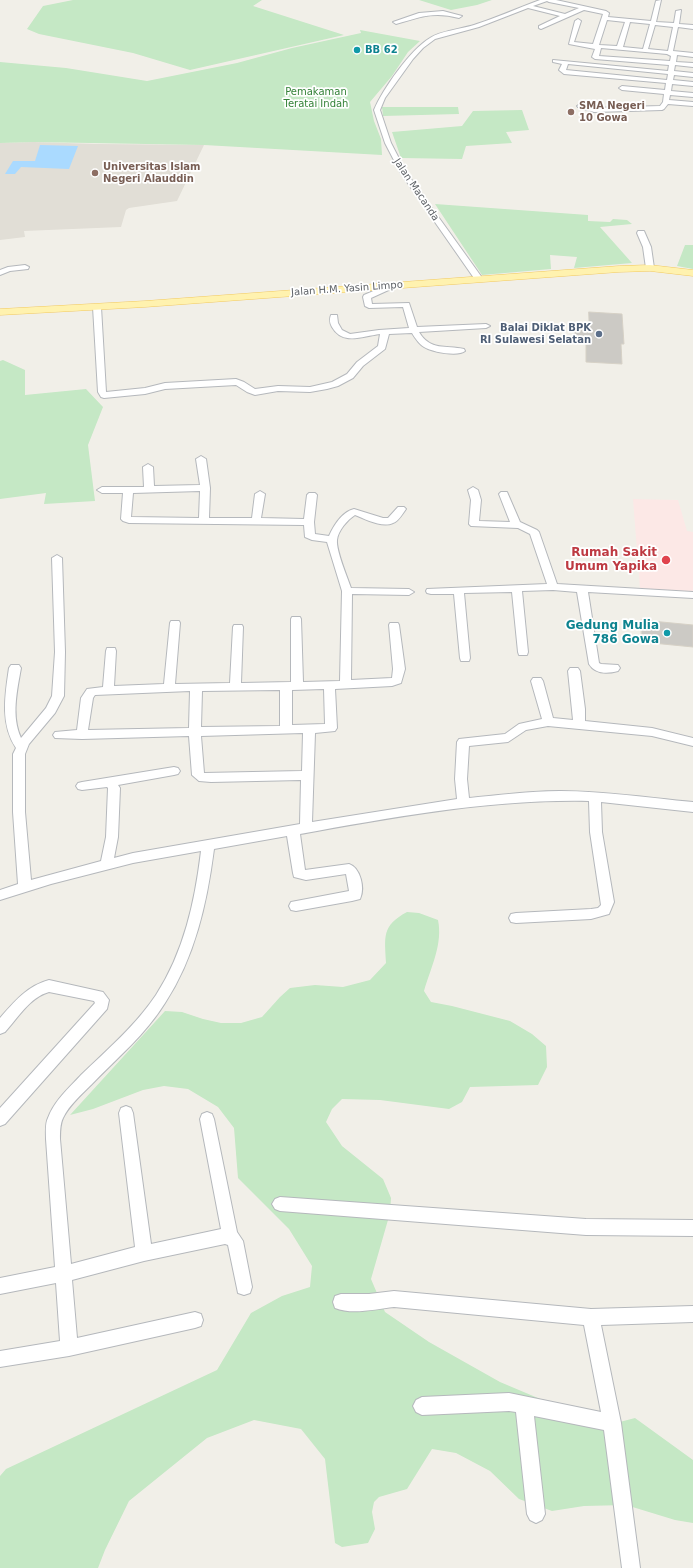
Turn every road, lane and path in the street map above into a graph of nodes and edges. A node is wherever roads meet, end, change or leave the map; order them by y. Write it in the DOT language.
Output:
graph roads {
  1 [pos="545,0"];
  2 [pos="549,0"];
  3 [pos="659,1"];
  4 [pos="529,7"];
  5 [pos="582,9"];
  6 [pos="679,10"];
  7 [pos="565,16"];
  8 [pos="605,18"];
  9 [pos="628,20"];
  10 [pos="578,21"];
  11 [pos="396,22"];
  12 [pos="652,23"];
  13 [pos="676,25"];
  14 [pos="693,26"];
  15 [pos="472,27"];
  16 [pos="541,27"];
  17 [pos="597,47"];
  18 [pos="619,49"];
  19 [pos="644,51"];
  20 [pos="672,54"];
  21 [pos="693,55"];
  22 [pos="555,61"];
  23 [pos="566,62"];
  24 [pos="673,64"];
  25 [pos="693,65"];
  26 [pos="671,73"];
  27 [pos="693,75"];
  28 [pos="670,82"];
  29 [pos="693,84"];
  30 [pos="622,88"];
  31 [pos="667,92"];
  32 [pos="693,95"];
  33 [pos="666,102"];
  34 [pos="693,104"];
  35 [pos="580,106"];
  36 [pos="641,233"];
  37 [pos="25,267"];
  38 [pos="650,268"];
  39 [pos="0,273"];
  40 [pos="693,273"];
  41 [pos="478,279"];
  42 [pos="390,286"];
  43 [pos="97,307"];
  44 [pos="0,312"];
  45 [pos="334,317"];
  46 [pos="486,326"];
  47 [pos="414,330"];
  48 [pos="385,332"];
  49 [pos="461,351"];
  50 [pos="201,459"];
  51 [pos="148,467"];
  52 [pos="205,488"];
  53 [pos="102,490"];
  54 [pos="128,490"];
  55 [pos="149,490"];
  56 [pos="473,490"];
  57 [pos="260,494"];
  58 [pos="504,494"];
  59 [pos="312,495"];
  60 [pos="401,509"];
  61 [pos="204,520"];
  62 [pos="256,521"];
  63 [pos="309,522"];
  64 [pos="516,525"];
  65 [pos="332,539"];
  66 [pos="57,558"];
  67 [pos="552,587"];
  68 [pos="582,588"];
  69 [pos="517,589"];
  70 [pos="459,590"];
  71 [pos="347,591"];
  72 [pos="431,591"];
  73 [pos="409,592"];
  74 [pos="693,595"];
  75 [pos="296,619"];
  76 [pos="175,623"];
  77 [pos="394,625"];
  78 [pos="238,627"];
  79 [pos="111,651"];
  80 [pos="523,652"];
  81 [pos="465,658"];
  82 [pos="15,668"];
  83 [pos="614,668"];
  84 [pos="574,671"];
  85 [pos="537,681"];
  86 [pos="345,684"];
  87 [pos="329,685"];
  88 [pos="235,686"];
  89 [pos="291,686"];
  90 [pos="169,688"];
  91 [pos="196,688"];
  92 [pos="108,690"];
  93 [pos="548,722"];
  94 [pos="579,724"];
  95 [pos="286,729"];
  96 [pos="309,729"];
  97 [pos="195,732"];
  98 [pos="59,735"];
  99 [pos="82,735"];
  100 [pos="693,742"];
  101 [pos="22,748"];
  102 [pos="174,771"];
  103 [pos="308,774"];
  104 [pos="110,782"];
  105 [pos="82,786"];
  106 [pos="595,797"];
  107 [pos="463,803"];
  108 [pos="693,807"];
  109 [pos="300,830"];
  110 [pos="208,845"];
  111 [pos="107,864"];
  112 [pos="25,887"];
  113 [pos="0,894"];
  114 [pos="296,906"];
  115 [pos="516,918"];
  116 [pos="16,1011"];
  117 [pos="0,1015"];
  118 [pos="0,1028"];
  119 [pos="126,1113"];
  120 [pos="207,1119"];
  121 [pos="0,1120"];
  122 [pos="280,1204"];
  123 [pos="693,1228"];
  124 [pos="230,1236"];
  125 [pos="144,1253"];
  126 [pos="62,1274"];
  127 [pos="0,1286"];
  128 [pos="244,1288"];
  129 [pos="341,1302"];
  130 [pos="693,1314"];
  131 [pos="591,1317"];
  132 [pos="195,1320"];
  133 [pos="69,1348"];
  134 [pos="0,1359"];
  135 [pos="524,1405"];
  136 [pos="422,1406"];
  137 [pos="612,1423"];
  138 [pos="536,1514"];
  139 [pos="631,1568"];
  1 -- 4 [label="street, Jalan Macanda"];
  2 -- 8 [label="street"];
  3 -- 12 [label="street"];
  4 -- 7 [label="street"];
  4 -- 15 [label="street, Jalan Macanda"];
  5 -- 7 [label="street"];
  6 -- 13 [label="street"];
  7 -- 16 [label="street"];
  8 -- 9 [label="street"];
  8 -- 17 [label="street"];
  9 -- 12 [label="street"];
  9 -- 18 [label="street"];
  10 -- 17 [label="street"];
  11 -- 15 [label="street"];
  12 -- 13 [label="street"];
  12 -- 19 [label="street"];
  13 -- 14 [label="street"];
  13 -- 20 [label="street"];
  15 -- 41 [label="street, Jalan Macanda"];
  17 -- 18 [label="street"];
  17 -- 24 [label="street"];
  18 -- 19 [label="street"];
  19 -- 20 [label="street"];
  20 -- 21 [label="street"];
  20 -- 24 [label="street"];
  22 -- 23 [label="street"];
  23 -- 26 [label="street"];
  23 -- 28 [label="street"];
  24 -- 25 [label="street"];
  24 -- 26 [label="street"];
  26 -- 27 [label="street"];
  26 -- 28 [label="street"];
  28 -- 29 [label="street"];
  28 -- 31 [label="street"];
  30 -- 31 [label="street"];
  31 -- 32 [label="street"];
  31 -- 33 [label="street"];
  33 -- 34 [label="street"];
  33 -- 35 [label="street"];
  36 -- 38 [label="street"];
  37 -- 39 [label="street"];
  38 -- 40 [label="main road, Jalan H.M. Yasin Limpo"];
  38 -- 41 [label="main road, Jalan H.M. Yasin Limpo"];
  41 -- 42 [label="main road, Jalan H.M. Yasin Limpo"];
  42 -- 43 [label="main road, Jalan H.M. Yasin Limpo"];
  42 -- 47 [label="street"];
  43 -- 44 [label="main road, Jalan H.M. Yasin Limpo"];
  43 -- 48 [label="street"];
  45 -- 48 [label="street"];
  46 -- 47 [label="street"];
  47 -- 48 [label="street"];
  47 -- 49 [label="street"];
  50 -- 52 [label="street"];
  51 -- 55 [label="street"];
  52 -- 55 [label="street"];
  52 -- 61 [label="street"];
  53 -- 54 [label="street"];
  54 -- 55 [label="street"];
  54 -- 61 [label="street"];
  56 -- 64 [label="street"];
  57 -- 62 [label="street"];
  58 -- 64 [label="street"];
  59 -- 63 [label="street"];
  60 -- 65 [label="street"];
  61 -- 62 [label="street"];
  62 -- 63 [label="street"];
  63 -- 65 [label="street"];
  64 -- 67 [label="street"];
  65 -- 71 [label="street"];
  66 -- 101 [label="street"];
  67 -- 68 [label="street"];
  67 -- 69 [label="street"];
  68 -- 74 [label="street"];
  68 -- 83 [label="street"];
  69 -- 70 [label="street"];
  69 -- 80 [label="street"];
  70 -- 72 [label="street"];
  70 -- 81 [label="street"];
  71 -- 73 [label="street"];
  71 -- 86 [label="street"];
  75 -- 89 [label="street"];
  76 -- 90 [label="street"];
  77 -- 86 [label="street"];
  78 -- 88 [label="street"];
  79 -- 92 [label="street"];
  82 -- 101 [label="street"];
  84 -- 94 [label="street"];
  85 -- 93 [label="street"];
  86 -- 87 [label="street"];
  87 -- 89 [label="street"];
  87 -- 96 [label="street"];
  88 -- 89 [label="street"];
  88 -- 91 [label="street"];
  89 -- 95 [label="street"];
  90 -- 91 [label="street"];
  90 -- 92 [label="street"];
  91 -- 97 [label="street"];
  92 -- 99 [label="street"];
  93 -- 94 [label="street"];
  93 -- 107 [label="street"];
  94 -- 100 [label="street"];
  95 -- 96 [label="street"];
  95 -- 97 [label="street"];
  96 -- 103 [label="street"];
  97 -- 99 [label="street"];
  97 -- 103 [label="street"];
  98 -- 99 [label="street"];
  101 -- 112 [label="street"];
  102 -- 104 [label="street"];
  103 -- 109 [label="street"];
  104 -- 105 [label="street"];
  104 -- 111 [label="street"];
  106 -- 107 [label="street"];
  106 -- 108 [label="street"];
  106 -- 115 [label="street"];
  107 -- 109 [label="street"];
  109 -- 110 [label="street"];
  109 -- 114 [label="street"];
  110 -- 111 [label="street"];
  110 -- 126 [label="street"];
  111 -- 112 [label="street"];
  112 -- 113 [label="street"];
  116 -- 117 [label="street"];
  116 -- 118 [label="street"];
  116 -- 121 [label="street"];
  119 -- 125 [label="street"];
  120 -- 124 [label="street"];
  122 -- 123 [label="street"];
  124 -- 125 [label="street"];
  124 -- 128 [label="street"];
  125 -- 126 [label="street"];
  126 -- 127 [label="street"];
  126 -- 133 [label="street"];
  129 -- 131 [label="street"];
  130 -- 131 [label="street"];
  131 -- 137 [label="street"];
  132 -- 133 [label="street"];
  133 -- 134 [label="street"];
  135 -- 136 [label="street"];
  135 -- 137 [label="street"];
  135 -- 138 [label="street"];
  137 -- 139 [label="street"];
}
